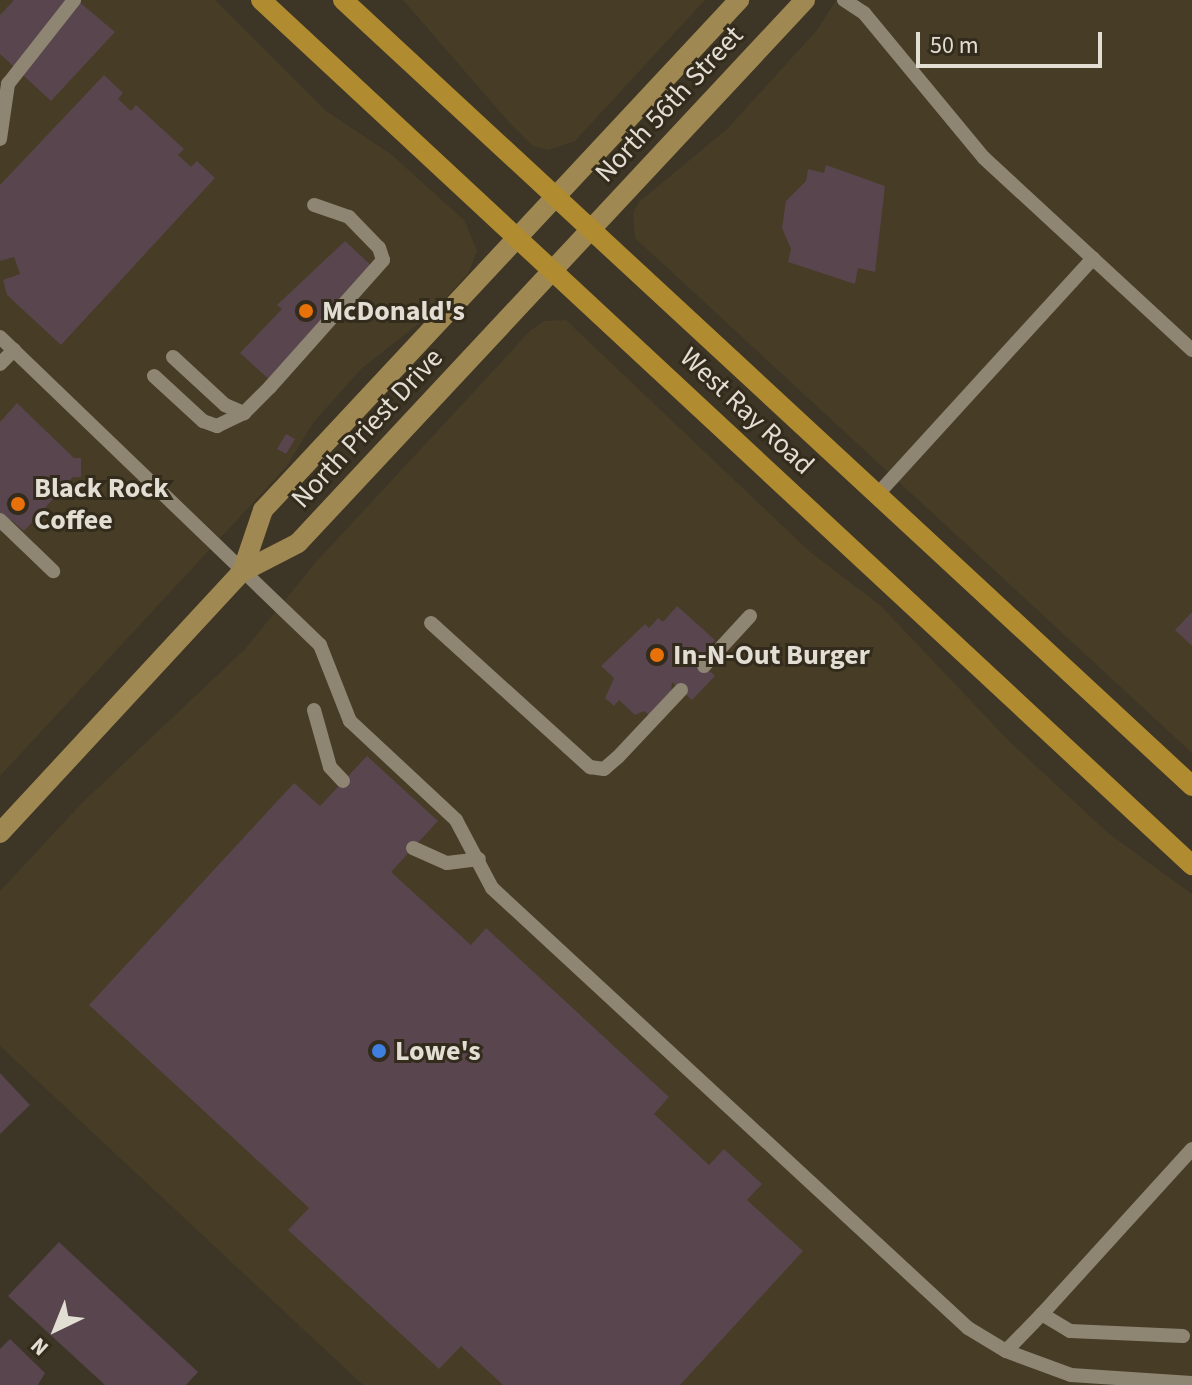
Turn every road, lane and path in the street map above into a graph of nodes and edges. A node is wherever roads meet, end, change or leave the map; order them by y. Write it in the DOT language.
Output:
graph roads {
  1 [pos="74,0"];
  2 [pos="261,0"];
  3 [pos="343,0"];
  4 [pos="739,0"];
  5 [pos="805,0"];
  6 [pos="844,0"];
  7 [pos="0,139"];
  8 [pos="314,205"];
  9 [pos="545,205"];
  10 [pos="516,237"];
  11 [pos="582,239"];
  12 [pos="1093,258"];
  13 [pos="553,270"];
  14 [pos="0,337"];
  15 [pos="14,350"];
  16 [pos="1192,350"];
  17 [pos="173,357"];
  18 [pos="0,364"];
  19 [pos="154,376"];
  20 [pos="244,413"];
  21 [pos="876,496"];
  22 [pos="0,520"];
  23 [pos="53,571"];
  24 [pos="242,572"];
  25 [pos="750,616"];
  26 [pos="431,623"];
  27 [pos="704,666"];
  28 [pos="681,690"];
  29 [pos="314,710"];
  30 [pos="343,781"];
  31 [pos="1192,786"];
  32 [pos="0,833"];
  33 [pos="413,848"];
  34 [pos="479,859"];
  35 [pos="1192,865"];
  36 [pos="1192,1149"];
  37 [pos="1042,1314"];
  38 [pos="1183,1336"];
  39 [pos="1006,1351"];
  40 [pos="1192,1383"];
  1 -- 7 [label="lane"];
  2 -- 10 [label="main road, West Ray Road"];
  3 -- 9 [label="main road, West Ray Road"];
  4 -- 9 [label="main road, North 56th Street"];
  5 -- 11 [label="main road, North 56th Street"];
  6 -- 12 [label="lane"];
  8 -- 20 [label="lane"];
  9 -- 10 [label="main road, North 56th Street"];
  9 -- 11 [label="main road, West Ray Road"];
  10 -- 13 [label="main road, West Ray Road"];
  10 -- 24 [label="main road, North Priest Drive"];
  11 -- 13 [label="main road, North 56th Street"];
  11 -- 21 [label="main road, West Ray Road"];
  12 -- 16 [label="lane"];
  12 -- 21 [label="lane"];
  13 -- 24 [label="main road, North Priest Drive"];
  13 -- 35 [label="main road, West Ray Road"];
  14 -- 15 [label="lane"];
  15 -- 18 [label="lane"];
  15 -- 24 [label="lane"];
  17 -- 20 [label="lane"];
  19 -- 20 [label="lane"];
  21 -- 31 [label="main road, West Ray Road"];
  22 -- 23 [label="lane"];
  24 -- 32 [label="main road, North Priest Drive"];
  24 -- 34 [label="lane"];
  25 -- 27 [label="lane"];
  26 -- 28 [label="lane"];
  29 -- 30 [label="lane"];
  33 -- 34 [label="lane"];
  34 -- 39 [label="lane"];
  36 -- 37 [label="lane"];
  37 -- 38 [label="lane"];
  37 -- 39 [label="lane"];
  39 -- 40 [label="lane"];
}
